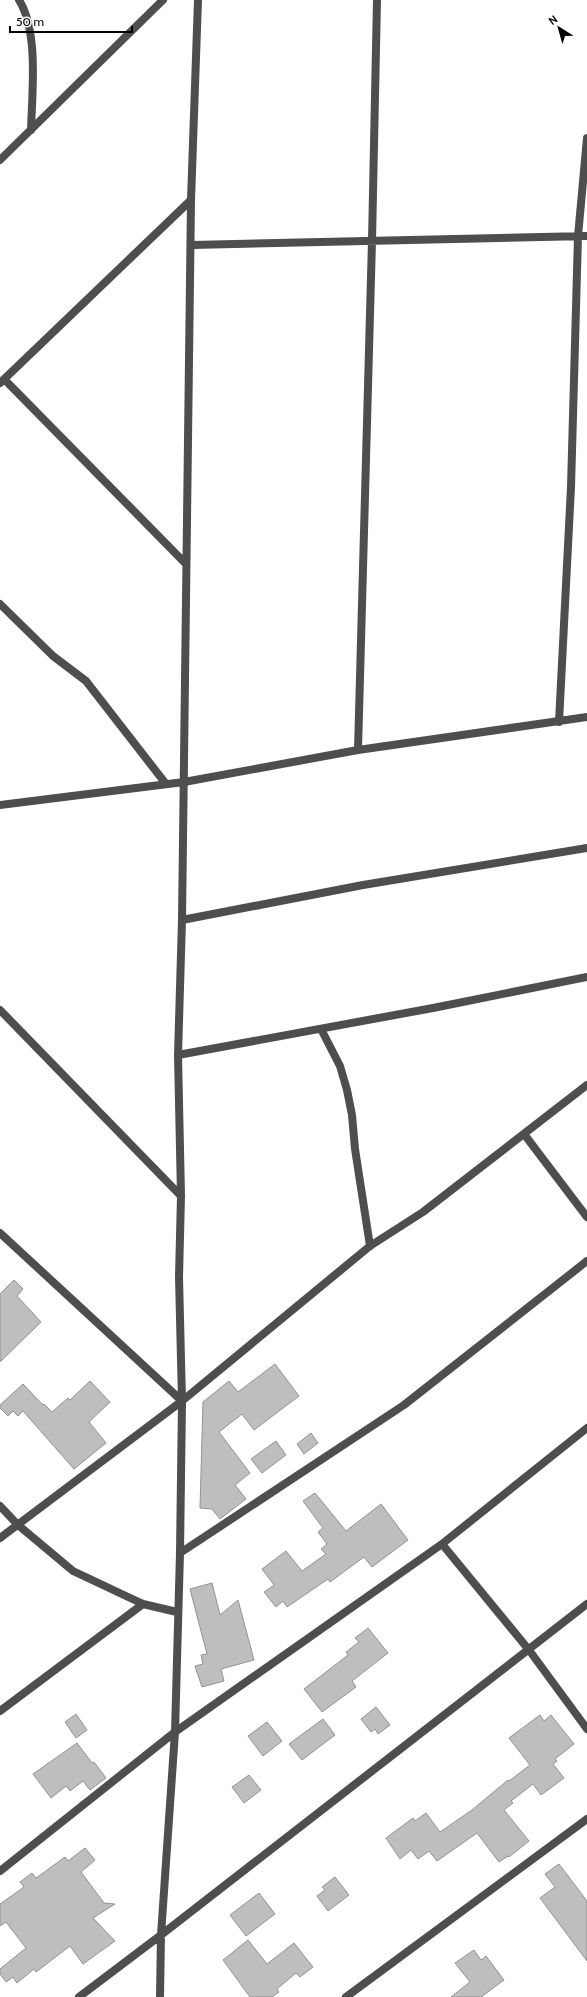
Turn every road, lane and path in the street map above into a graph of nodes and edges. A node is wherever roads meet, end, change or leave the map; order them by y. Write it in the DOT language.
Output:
graph roads {
  1 [pos="19,0"];
  2 [pos="163,0"];
  3 [pos="198,0"];
  4 [pos="377,0"];
  5 [pos="31,130"];
  6 [pos="587,138"];
  7 [pos="0,160"];
  8 [pos="191,200"];
  9 [pos="578,236"];
  10 [pos="587,236"];
  11 [pos="372,241"];
  12 [pos="192,245"];
  13 [pos="2,381"];
  14 [pos="186,564"];
  15 [pos="0,604"];
  16 [pos="587,717"];
  17 [pos="558,722"];
  18 [pos="358,750"];
  19 [pos="184,782"];
  20 [pos="166,784"];
  21 [pos="1,803"];
  22 [pos="587,848"];
  23 [pos="182,920"];
  24 [pos="587,977"];
  25 [pos="0,1010"];
  26 [pos="321,1029"];
  27 [pos="178,1055"];
  28 [pos="587,1085"];
  29 [pos="524,1134"];
  30 [pos="181,1196"];
  31 [pos="587,1217"];
  32 [pos="0,1233"];
  33 [pos="370,1246"];
  34 [pos="587,1261"];
  35 [pos="182,1401"];
  36 [pos="587,1428"];
  37 [pos="0,1506"];
  38 [pos="18,1525"];
  39 [pos="0,1538"];
  40 [pos="442,1544"];
  41 [pos="180,1553"];
  42 [pos="143,1604"];
  43 [pos="587,1604"];
  44 [pos="177,1612"];
  45 [pos="529,1650"];
  46 [pos="0,1711"];
  47 [pos="587,1729"];
  48 [pos="175,1732"];
  49 [pos="587,1819"];
  50 [pos="0,1871"];
  51 [pos="161,1935"];
  52 [pos="79,1997"];
  53 [pos="160,1997"];
  54 [pos="346,1997"];
  1 -- 5 [label="street"];
  2 -- 5 [label="street"];
  3 -- 8 [label="street"];
  4 -- 11 [label="street"];
  5 -- 7 [label="street"];
  6 -- 9 [label="street"];
  8 -- 12 [label="street"];
  8 -- 13 [label="street"];
  9 -- 10 [label="street"];
  9 -- 11 [label="street"];
  9 -- 17 [label="street"];
  11 -- 12 [label="street"];
  11 -- 18 [label="street"];
  12 -- 14 [label="street"];
  13 -- 14 [label="street"];
  14 -- 19 [label="street"];
  15 -- 20 [label="street"];
  16 -- 17 [label="street"];
  17 -- 18 [label="street"];
  18 -- 19 [label="street"];
  19 -- 20 [label="street"];
  19 -- 23 [label="street"];
  20 -- 21 [label="street"];
  22 -- 23 [label="street"];
  23 -- 27 [label="street"];
  24 -- 26 [label="street"];
  25 -- 30 [label="street"];
  26 -- 27 [label="street"];
  26 -- 33 [label="street"];
  27 -- 30 [label="street"];
  28 -- 29 [label="street"];
  29 -- 31 [label="street"];
  29 -- 33 [label="street"];
  30 -- 35 [label="street"];
  32 -- 35 [label="street"];
  33 -- 35 [label="street"];
  34 -- 41 [label="street"];
  35 -- 38 [label="street"];
  35 -- 41 [label="street"];
  36 -- 40 [label="street"];
  37 -- 38 [label="street"];
  38 -- 39 [label="street"];
  38 -- 42 [label="street"];
  40 -- 45 [label="street"];
  40 -- 48 [label="street"];
  41 -- 44 [label="street"];
  42 -- 44 [label="street"];
  42 -- 46 [label="street"];
  43 -- 45 [label="street"];
  44 -- 48 [label="street"];
  45 -- 47 [label="street"];
  45 -- 51 [label="street"];
  48 -- 50 [label="street"];
  48 -- 51 [label="street"];
  49 -- 54 [label="street"];
  51 -- 52 [label="street"];
  51 -- 53 [label="street"];
}
